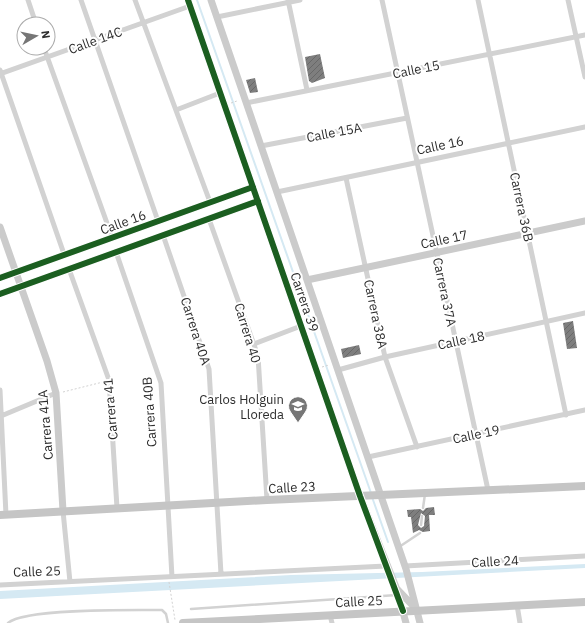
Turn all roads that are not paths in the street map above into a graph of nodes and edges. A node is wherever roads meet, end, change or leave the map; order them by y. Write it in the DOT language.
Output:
graph roads {
  1 [pos="28,0"];
  2 [pos="81,0"];
  3 [pos="136,0"];
  4 [pos="211,0"];
  5 [pos="300,0"];
  6 [pos="382,0"];
  7 [pos="478,0"];
  8 [pos="568,0"];
  9 [pos="288,1"];
  10 [pos="189,3"];
  11 [pos="33,16"];
  12 [pos="217,17"];
  13 [pos="144,23"];
  14 [pos="585,35"];
  15 [pos="576,36"];
  16 [pos="95,40"];
  17 [pos="489,54"];
  18 [pos="47,57"];
  19 [pos="398,72"];
  20 [pos="0,73"];
  21 [pos="585,77"];
  22 [pos="307,90"];
  23 [pos="220,93"];
  24 [pos="243,101"];
  25 [pos="176,110"];
  26 [pos="407,118"];
  27 [pos="585,127"];
  28 [pos="508,143"];
  29 [pos="261,146"];
  30 [pos="417,162"];
  31 [pos="346,178"];
  32 [pos="253,187"];
  33 [pos="277,192"];
  34 [pos="258,201"];
  35 [pos="210,202"];
  36 [pos="210,219"];
  37 [pos="158,221"];
  38 [pos="585,221"];
  39 [pos="0,226"];
  40 [pos="527,233"];
  41 [pos="163,235"];
  42 [pos="112,237"];
  43 [pos="116,252"];
  44 [pos="436,252"];
  45 [pos="64,254"];
  46 [pos="366,267"];
  47 [pos="69,269"];
  48 [pos="16,272"];
  49 [pos="0,278"];
  50 [pos="307,280"];
  51 [pos="22,286"];
  52 [pos="0,294"];
  53 [pos="585,313"];
  54 [pos="546,322"];
  55 [pos="301,326"];
  56 [pos="456,342"];
  57 [pos="254,344"];
  58 [pos="385,356"];
  59 [pos="338,370"];
  60 [pos="0,390"];
  61 [pos="56,393"];
  62 [pos="585,410"];
  63 [pos="566,415"];
  64 [pos="1,416"];
  65 [pos="476,434"];
  66 [pos="417,447"];
  67 [pos="368,457"];
  68 [pos="585,486"];
  69 [pos="488,490"];
  70 [pos="425,493"];
  71 [pos="378,495"];
  72 [pos="362,496"];
  73 [pos="267,500"];
  74 [pos="217,503"];
  75 [pos="167,506"];
  76 [pos="116,508"];
  77 [pos="423,508"];
  78 [pos="64,511"];
  79 [pos="3,515"];
  80 [pos="422,516"];
  81 [pos="421,525"];
  82 [pos="420,532"];
  83 [pos="398,548"];
  84 [pos="585,556"];
  85 [pos="388,568"];
  86 [pos="405,568"];
  87 [pos="221,574"];
  88 [pos="171,579"];
  89 [pos="70,582"];
  90 [pos="0,584"];
  91 [pos="401,595"];
  92 [pos="585,602"];
  93 [pos="517,605"];
  94 [pos="191,609"];
  95 [pos="417,610"];
  96 [pos="403,611"];
  97 [pos="331,619"];
  98 [pos="252,621"];
  99 [pos="196,622"];
  100 [pos="8,623"];
  101 [pos="168,623"];
  102 [pos="183,623"];
  103 [pos="406,623"];
  104 [pos="420,623"];
  105 [pos="520,623"];
  1 -- 11 [label="street"];
  2 -- 16 [label="street"];
  3 -- 13 [label="street"];
  4 -- 12 [label="main road, Carrera 39"];
  5 -- 9 [label="street"];
  6 -- 19 [label="street, Carrera 37A"];
  7 -- 17 [label="street, Carrera 36B"];
  8 -- 15 [label="street"];
  9 -- 12 [label="street"];
  9 -- 22 [label="street"];
  10 -- 13 [label="street, Calle 14C"];
  10 -- 23 [label="main road, Carrera 39"];
  12 -- 24 [label="main road, Carrera 39"];
  13 -- 16 [label="street, Calle 14C"];
  13 -- 25 [label="street"];
  14 -- 15 [label="street, Calle 15"];
  15 -- 17 [label="street, Calle 15"];
  15 -- 21 [label="street"];
  16 -- 18 [label="street, Calle 14C"];
  16 -- 37 [label="street"];
  17 -- 19 [label="street, Calle 15"];
  17 -- 28 [label="street, Carrera 36B"];
  18 -- 20 [label="street, Calle 14C"];
  18 -- 42 [label="street"];
  19 -- 22 [label="street, Calle 15"];
  19 -- 26 [label="street, Carrera 37A"];
  20 -- 45 [label="street"];
  22 -- 24 [label="street, Calle 15"];
  23 -- 25 [label="street"];
  23 -- 32 [label="main road, Carrera 39"];
  24 -- 29 [label="main road, Carrera 39"];
  25 -- 35 [label="street"];
  26 -- 29 [label="street, Calle 15A"];
  26 -- 30 [label="street, Carrera 37A"];
  27 -- 28 [label="street, Calle 16"];
  28 -- 30 [label="street, Calle 16"];
  28 -- 40 [label="street, Carrera 36B"];
  29 -- 33 [label="main road, Carrera 39"];
  30 -- 31 [label="street, Calle 16"];
  30 -- 44 [label="street, Carrera 37A"];
  31 -- 33 [label="street, Calle 16"];
  31 -- 46 [label="street, Carrera 38A"];
  32 -- 34 [label="main road, Carrera 39"];
  32 -- 35 [label="main road, Calle 16"];
  33 -- 50 [label="main road, Carrera 39"];
  34 -- 36 [label="main road, Calle 16"];
  34 -- 55 [label="main road, Carrera 39"];
  35 -- 37 [label="main road, Calle 16"];
  36 -- 41 [label="main road, Calle 16"];
  36 -- 57 [label="street, Carrera 40"];
  37 -- 42 [label="main road, Calle 16"];
  38 -- 40 [label="main road, Calle 17"];
  39 -- 48 [label="main road, Carrera 41A"];
  40 -- 44 [label="main road, Calle 17"];
  40 -- 54 [label="street, Carrera 36B"];
  41 -- 43 [label="main road, Calle 16"];
  41 -- 74 [label="street, Carrera 40A"];
  42 -- 45 [label="main road, Calle 16"];
  43 -- 47 [label="main road, Calle 16"];
  43 -- 75 [label="street, Carrera 40B"];
  44 -- 46 [label="main road, Calle 17"];
  44 -- 56 [label="street, Carrera 37A"];
  45 -- 48 [label="main road, Calle 16"];
  46 -- 50 [label="main road, Calle 17"];
  46 -- 58 [label="street, Carrera 38A"];
  47 -- 51 [label="main road, Calle 16"];
  47 -- 76 [label="street, Carrera 41"];
  48 -- 49 [label="main road, Calle 16"];
  48 -- 51 [label="main road, Carrera 41A"];
  50 -- 59 [label="main road, Carrera 39"];
  51 -- 52 [label="main road, Calle 16"];
  51 -- 61 [label="main road, Carrera 41A"];
  53 -- 54 [label="street, Calle 18"];
  54 -- 56 [label="street, Calle 18"];
  54 -- 63 [label="street, Carrera 36B"];
  55 -- 57 [label="street"];
  55 -- 72 [label="main road, Carrera 39"];
  56 -- 58 [label="street, Calle 18"];
  56 -- 65 [label="street, Carrera 37A"];
  57 -- 73 [label="street, Carrera 40"];
  58 -- 59 [label="street, Calle 18"];
  58 -- 66 [label="street, Carrera 38A"];
  59 -- 67 [label="main road, Carrera 39"];
  60 -- 64 [label="street"];
  61 -- 64 [label="street"];
  61 -- 78 [label="main road, Carrera 41A"];
  62 -- 63 [label="street, Calle 19"];
  63 -- 65 [label="street, Calle 19"];
  64 -- 79 [label="street"];
  65 -- 66 [label="street, Calle 19"];
  65 -- 69 [label="street, Carrera 37A"];
  66 -- 67 [label="street, Calle 19"];
  67 -- 71 [label="main road, Carrera 39"];
  68 -- 69 [label="main road, Calle 23"];
  69 -- 70 [label="main road, Calle 23"];
  70 -- 71 [label="main road, Calle 23"];
  70 -- 77 [label="lane"];
  71 -- 72 [label="main road, Calle 23"];
  71 -- 83 [label="main road, Carrera 39"];
  72 -- 73 [label="main road, Calle 23"];
  72 -- 85 [label="main road, Carrera 39"];
  73 -- 74 [label="main road, Calle 23"];
  74 -- 75 [label="main road, Calle 23"];
  74 -- 87 [label="street, Carrera 40A"];
  75 -- 76 [label="main road, Calle 23"];
  75 -- 88 [label="street, Carrera 40B"];
  76 -- 78 [label="main road, Calle 23"];
  78 -- 79 [label="main road, Calle 23"];
  78 -- 89 [label="street, Carrera 41A"];
  80 -- 81 [label="lane"];
  82 -- 83 [label="lane"];
  83 -- 86 [label="main road, Carrera 39"];
  84 -- 86 [label="street, Calle 24"];
  85 -- 87 [label="street, Calle 25"];
  85 -- 91 [label="main road, Carrera 39"];
  86 -- 95 [label="main road, Carrera 39"];
  87 -- 88 [label="street, Calle 25"];
  88 -- 89 [label="street, Calle 25"];
  89 -- 90 [label="street, Calle 25"];
  91 -- 94 [label="lane"];
  91 -- 95 [label="main road, Carrera 39"];
  91 -- 96 [label="main road, Carrera 39"];
  92 -- 93 [label="main road, Calle 25"];
  93 -- 95 [label="main road, Calle 25"];
  93 -- 105 [label="street"];
  95 -- 96 [label="main road, Calle 25"];
  95 -- 104 [label="main road, Carrera 39"];
  96 -- 97 [label="main road, Calle 25"];
  96 -- 103 [label="main road, Carrera 39"];
  97 -- 98 [label="main road, Calle 25"];
  98 -- 99 [label="main road, Calle 25"];
  99 -- 102 [label="main road, Calle 25"];
  100 -- 101 [label="lane"];
}
